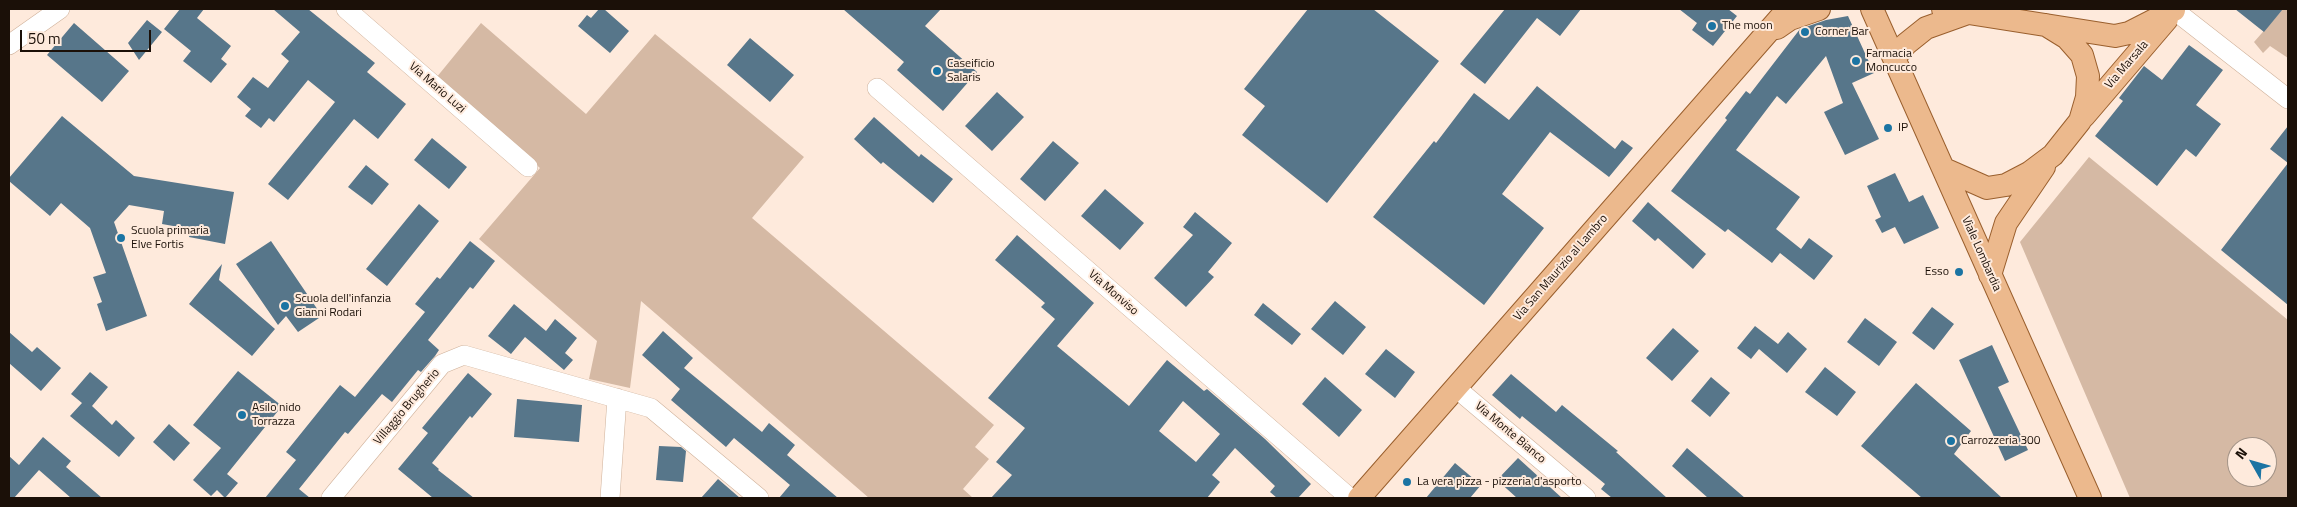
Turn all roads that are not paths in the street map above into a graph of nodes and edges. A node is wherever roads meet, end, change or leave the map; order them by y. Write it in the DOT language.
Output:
graph roads {
  1 [pos="60,9"];
  2 [pos="346,9"];
  3 [pos="1788,9"];
  4 [pos="1819,9"];
  5 [pos="1857,9"];
  6 [pos="1943,9"];
  7 [pos="2175,9"];
  8 [pos="1971,12"];
  9 [pos="1875,14"];
  10 [pos="2046,25"];
  11 [pos="1763,37"];
  12 [pos="9,45"];
  13 [pos="1894,58"];
  14 [pos="877,88"];
  15 [pos="2288,99"];
  16 [pos="2080,121"];
  17 [pos="2052,155"];
  18 [pos="528,167"];
  19 [pos="1944,170"];
  20 [pos="1990,275"];
  21 [pos="1456,388"];
  22 [pos="617,398"];
  23 [pos="331,498"];
  24 [pos="610,498"];
  25 [pos="759,498"];
  26 [pos="1350,498"];
  27 [pos="1359,498"];
  28 [pos="1586,498"];
  29 [pos="2090,498"];
  1 -- 12 [label="street"];
  2 -- 18 [label="street, Via Mario Luzi"];
  3 -- 11 [label="main road, Via San Maurizio al Lambro"];
  4 -- 11 [label="main road, Via San Maurizio al Lambro"];
  5 -- 9 [label="main road"];
  6 -- 8 [label="main road, Via Marsala"];
  7 -- 10 [label="main road, Via Marsala"];
  7 -- 15 [label="street"];
  7 -- 16 [label="main road, Via Marsala"];
  8 -- 10 [label="main road, Via Marsala"];
  8 -- 13 [label="main road, Via Marsala"];
  9 -- 13 [label="main road, Viale Lombardia"];
  10 -- 16 [label="main road, Via Marsala"];
  11 -- 21 [label="main road, Via San Maurizio al Lambro"];
  13 -- 19 [label="main road, Viale Lombardia"];
  14 -- 26 [label="street, Via Monviso"];
  16 -- 17 [label="main road, Via Marsala"];
  17 -- 19 [label="main road, Via Marsala"];
  17 -- 20 [label="main road, Via Marsala"];
  19 -- 20 [label="main road, Viale Lombardia"];
  20 -- 29 [label="main road, Viale Lombardia"];
  21 -- 27 [label="main road, Via San Maurizio al Lambro"];
  21 -- 28 [label="street, Via Monte Bianco"];
  22 -- 23 [label="street, Villaggio Brugherio"];
  22 -- 24 [label="street"];
  22 -- 25 [label="street, Villaggio Brugherio"];
}
